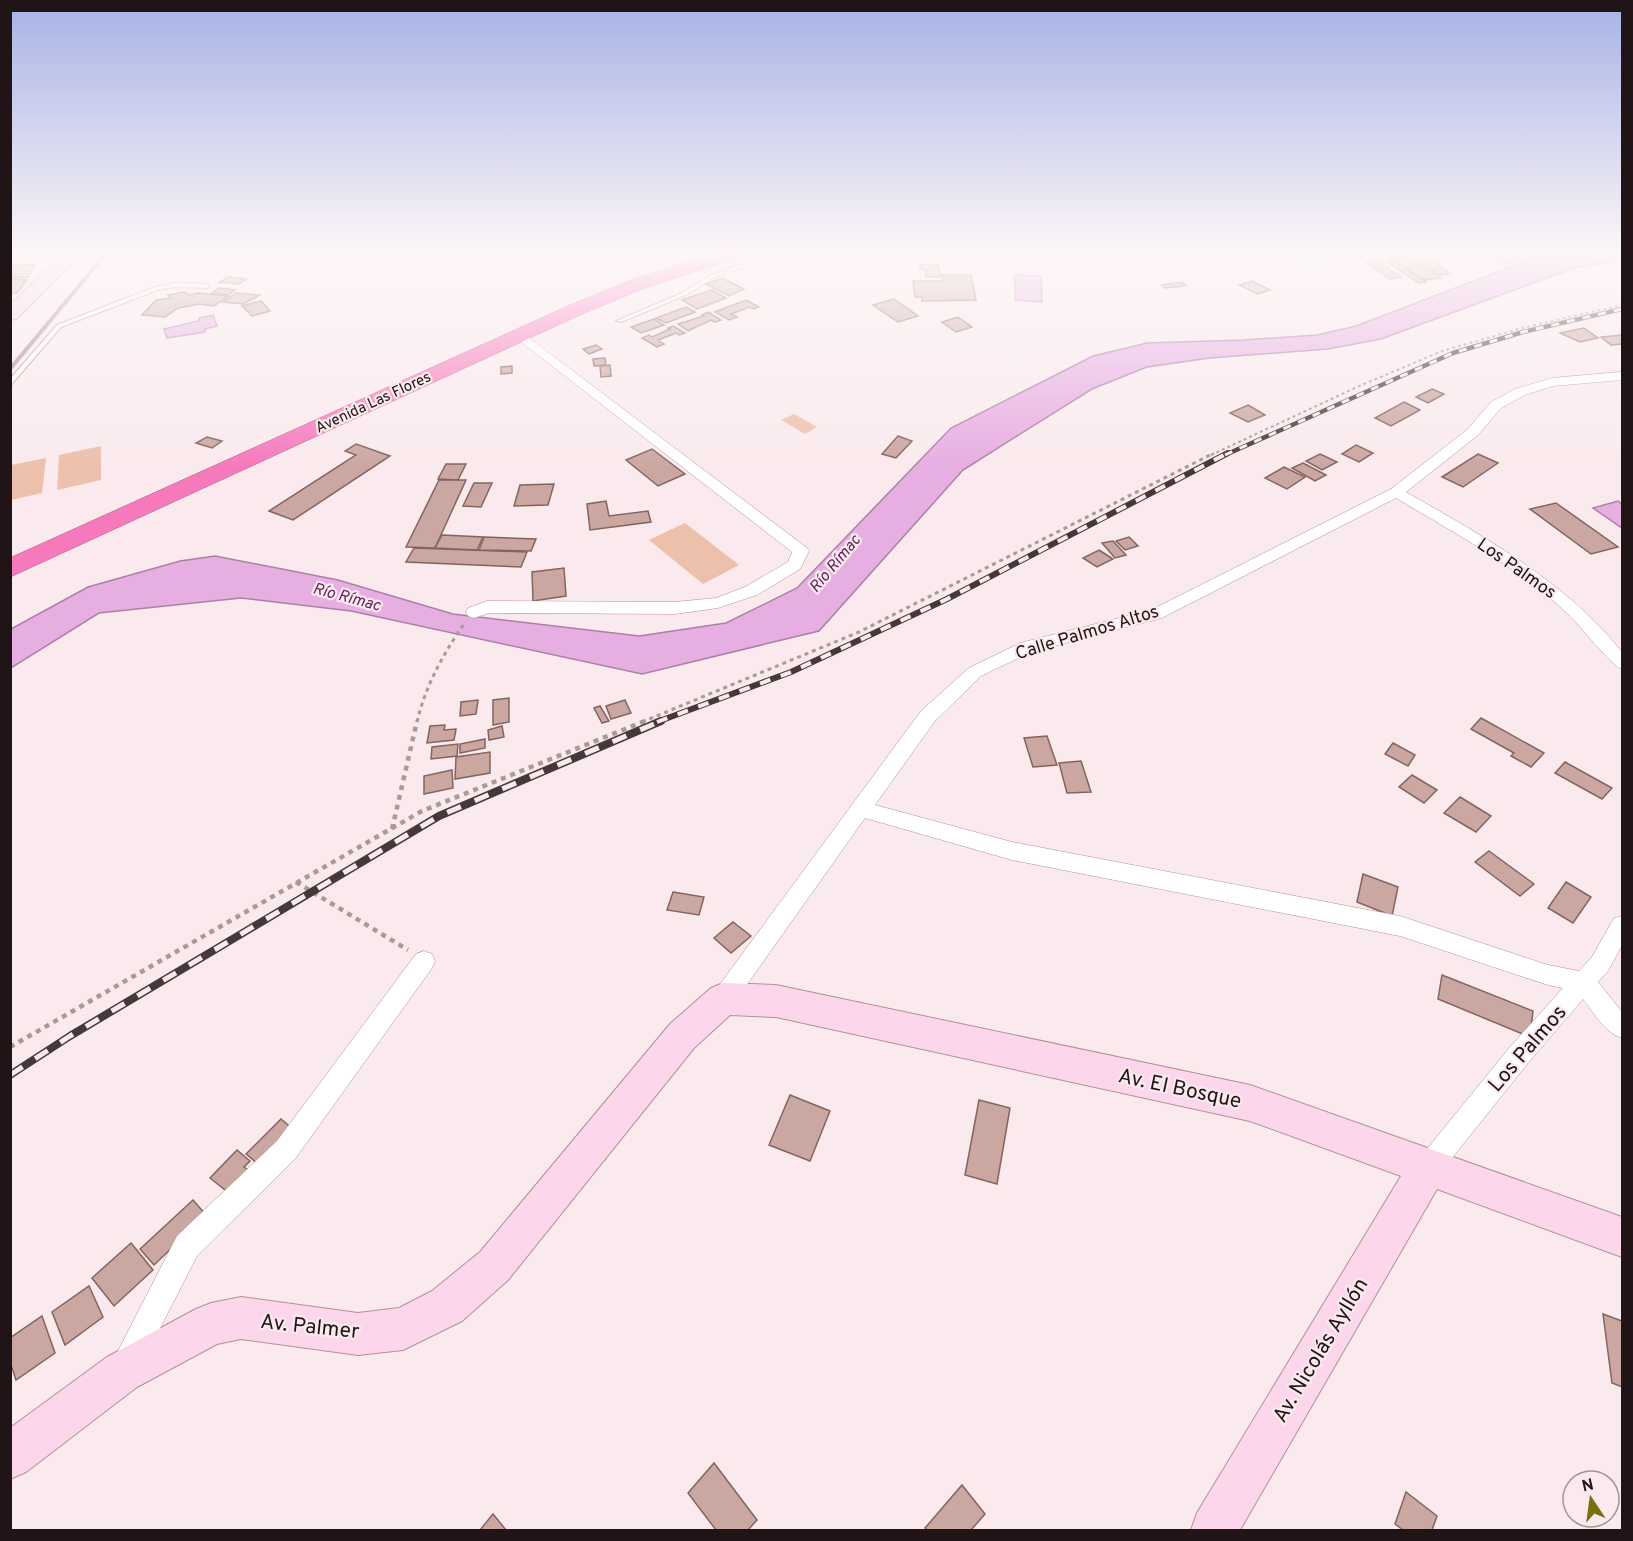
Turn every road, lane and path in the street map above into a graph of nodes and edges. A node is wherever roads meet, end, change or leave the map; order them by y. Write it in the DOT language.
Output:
graph roads {
  1 [pos="67,323"];
  2 [pos="548,323"];
  3 [pos="1544,323"];
  4 [pos="520,335"];
  5 [pos="1623,376"];
  6 [pos="10,384"];
  7 [pos="1396,492"];
  8 [pos="10,569"];
  9 [pos="474,612"];
  10 [pos="456,635"];
  11 [pos="1623,663"];
  12 [pos="862,808"];
  13 [pos="392,829"];
  14 [pos="296,881"];
  15 [pos="1623,925"];
  16 [pos="424,961"];
  17 [pos="1584,982"];
  18 [pos="723,999"];
  19 [pos="1623,1027"];
  20 [pos="10,1047"];
  21 [pos="1427,1169"];
  22 [pos="1623,1237"];
  23 [pos="122,1372"];
  24 [pos="10,1456"];
  25 [pos="1214,1530"];
  1 -- 6 [label="lane"];
  2 -- 4 [label="highway, Avenida Las Flores"];
  3 -- 13 [label="path"];
  4 -- 8 [label="highway, Avenida Las Flores"];
  4 -- 9 [label="street"];
  5 -- 7 [label="street, Calle Palmos Altos"];
  7 -- 11 [label="street, Los Palmos"];
  7 -- 12 [label="street, Calle Palmos Altos"];
  10 -- 13 [label="path"];
  12 -- 17 [label="street"];
  12 -- 18 [label="street, Calle Palmos Altos"];
  13 -- 14 [label="path"];
  14 -- 16 [label="path"];
  14 -- 20 [label="path"];
  15 -- 17 [label="street, Los Palmos"];
  16 -- 23 [label="street"];
  17 -- 19 [label="street"];
  17 -- 21 [label="street, Los Palmos"];
  18 -- 21 [label="street, Av. El Bosque"];
  18 -- 23 [label="street, Av. Palmer"];
  21 -- 22 [label="street, Av. El Bosque"];
  21 -- 25 [label="street, Av. Nicolás Ayllón"];
  23 -- 24 [label="street, Av. Palmer"];
}
